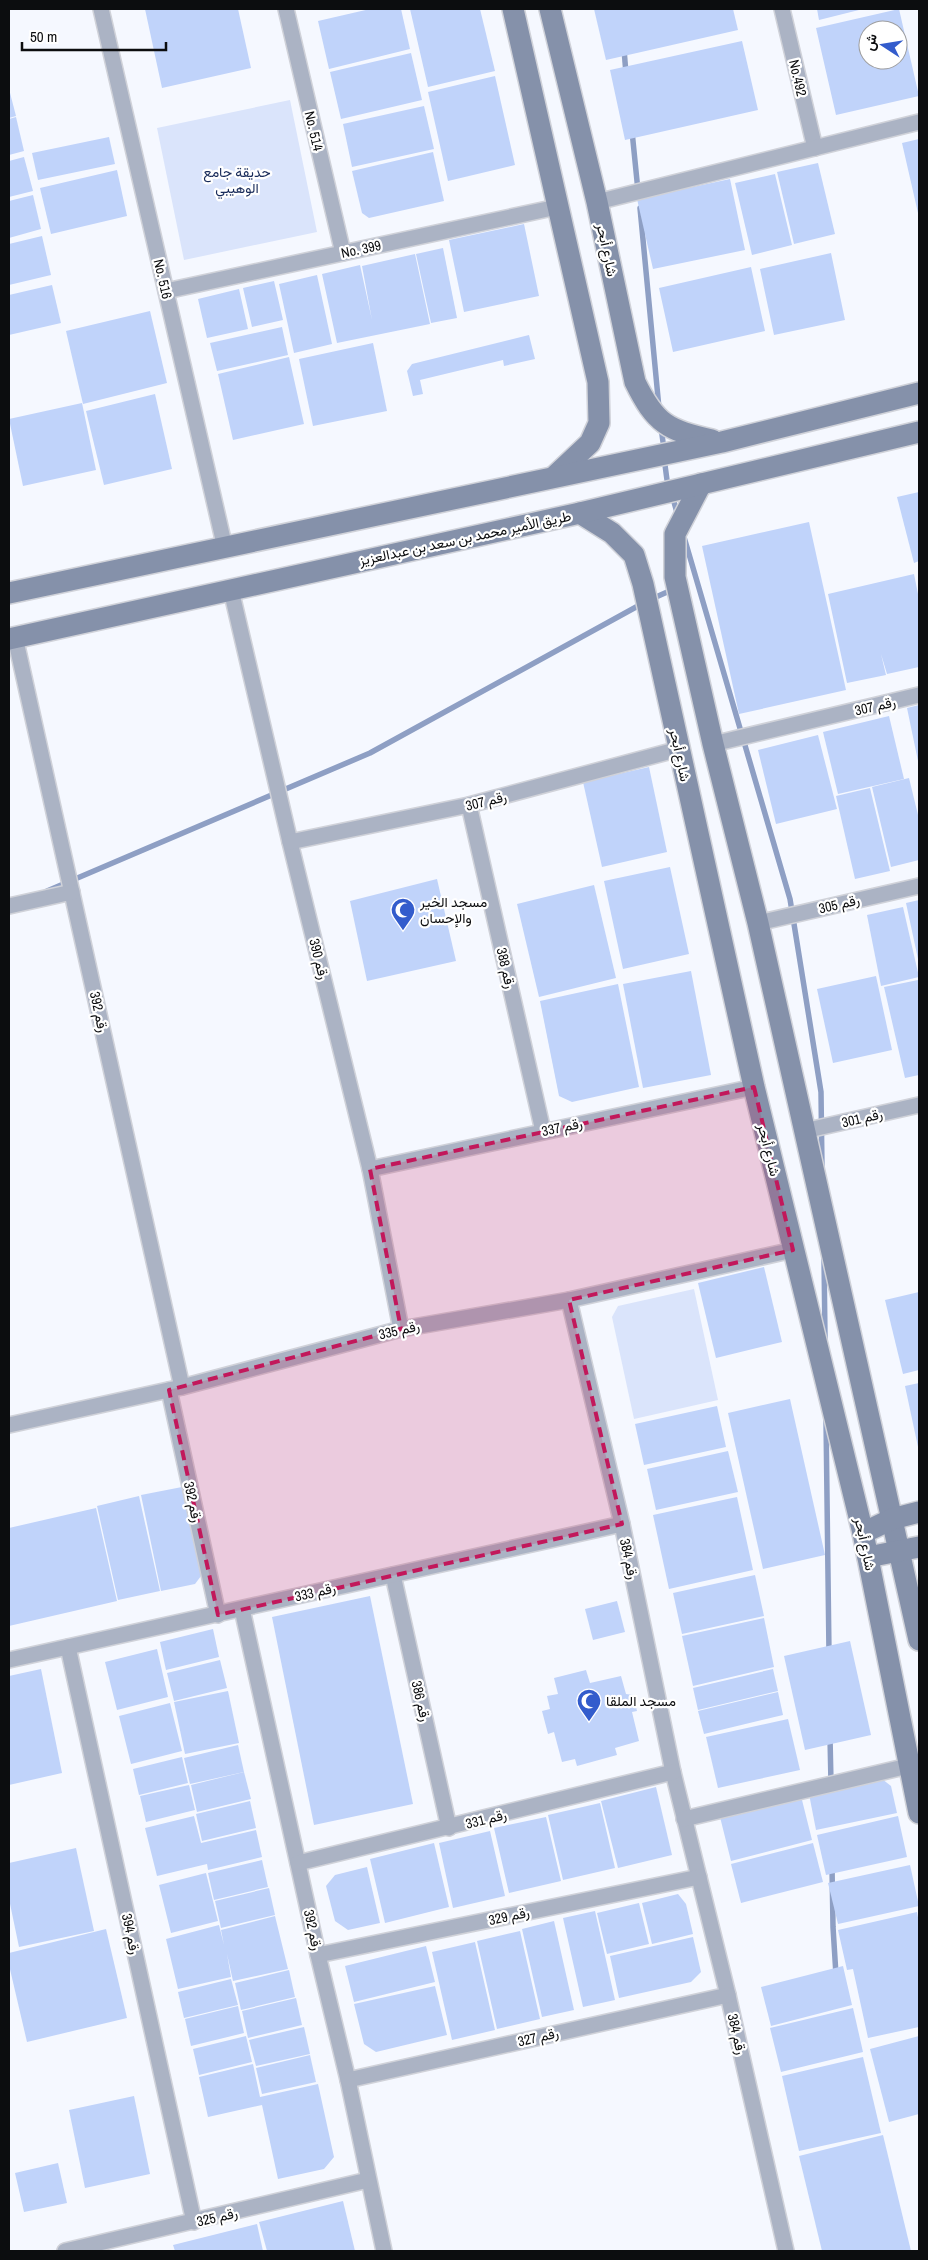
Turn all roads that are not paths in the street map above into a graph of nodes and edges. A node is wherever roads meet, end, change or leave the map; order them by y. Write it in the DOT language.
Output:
graph roads {
  1 [pos="101,9"];
  2 [pos="286,9"];
  3 [pos="513,9"];
  4 [pos="550,9"];
  5 [pos="782,9"];
  6 [pos="919,122"];
  7 [pos="814,148"];
  8 [pos="597,202"];
  9 [pos="557,207"];
  10 [pos="343,253"];
  11 [pos="166,291"];
  12 [pos="628,351"];
  13 [pos="593,360"];
  14 [pos="919,393"];
  15 [pos="919,432"];
  16 [pos="722,442"];
  17 [pos="554,476"];
  18 [pos="701,484"];
  19 [pos="580,513"];
  20 [pos="225,548"];
  21 [pos="675,577"];
  22 [pos="643,584"];
  23 [pos="231,590"];
  24 [pos="9,593"];
  25 [pos="12,638"];
  26 [pos="919,695"];
  27 [pos="714,744"];
  28 [pos="679,749"];
  29 [pos="469,805"];
  30 [pos="290,842"];
  31 [pos="919,886"];
  32 [pos="72,892"];
  33 [pos="9,906"];
  34 [pos="758,923"];
  35 [pos="754,1087"];
  36 [pos="919,1105"];
  37 [pos="543,1131"];
  38 [pos="804,1131"];
  39 [pos="370,1168"];
  40 [pos="794,1250"];
  41 [pos="569,1300"];
  42 [pos="401,1329"];
  43 [pos="175,1388"];
  44 [pos="9,1426"];
  45 [pos="919,1512"];
  46 [pos="892,1519"];
  47 [pos="622,1524"];
  48 [pos="863,1533"];
  49 [pos="910,1550"];
  50 [pos="868,1557"];
  51 [pos="392,1575"];
  52 [pos="242,1609"];
  53 [pos="218,1614"];
  54 [pos="919,1640"];
  55 [pos="68,1647"];
  56 [pos="9,1660"];
  57 [pos="908,1766"];
  58 [pos="673,1772"];
  59 [pos="919,1813"];
  60 [pos="684,1819"];
  61 [pos="449,1828"];
  62 [pos="298,1864"];
  63 [pos="699,1877"];
  64 [pos="318,1955"];
  65 [pos="728,1995"];
  66 [pos="348,2080"];
  67 [pos="368,2180"];
  68 [pos="194,2222"];
  69 [pos="65,2251"];
  70 [pos="384,2251"];
  71 [pos="786,2251"];
  1 -- 11 [label="street, No. 516"];
  2 -- 10 [label="street, No. 514"];
  3 -- 9 [label="street"];
  4 -- 8 [label="street, شارع أبحر"];
  5 -- 7 [label="street, No.492"];
  6 -- 7 [label="street"];
  7 -- 8 [label="street"];
  8 -- 12 [label="street, شارع أبحر"];
  9 -- 10 [label="street, No. 399"];
  9 -- 13 [label="street"];
  10 -- 11 [label="street, No. 399"];
  11 -- 20 [label="street, No. 516"];
  12 -- 13 [label="street"];
  12 -- 16 [label="street, شارع أبحر"];
  13 -- 17 [label="street"];
  14 -- 16 [label="street"];
  15 -- 18 [label="street, طريق الأمير محمد بن سعد بن عبدالعزيز"];
  16 -- 17 [label="street"];
  17 -- 20 [label="street"];
  18 -- 19 [label="street, طريق الأمير محمد بن سعد بن عبدالعزيز"];
  18 -- 21 [label="street"];
  19 -- 22 [label="street, شارع أبحر"];
  19 -- 23 [label="street, طريق الأمير محمد بن سعد بن عبدالعزيز"];
  20 -- 24 [label="street"];
  21 -- 22 [label="street"];
  21 -- 27 [label="street"];
  22 -- 28 [label="street, شارع أبحر"];
  23 -- 25 [label="street, طريق الأمير محمد بن سعد بن عبدالعزيز"];
  23 -- 30 [label="street, رقم 390"];
  25 -- 32 [label="street, رقم 392"];
  26 -- 27 [label="street, رقم 307"];
  27 -- 34 [label="street"];
  28 -- 29 [label="street, رقم 307"];
  28 -- 35 [label="street, شارع أبحر"];
  29 -- 30 [label="street, رقم 307"];
  29 -- 37 [label="street, رقم 388"];
  30 -- 39 [label="street, رقم 390"];
  31 -- 34 [label="street, رقم 305"];
  32 -- 33 [label="street"];
  32 -- 43 [label="street, رقم 392"];
  34 -- 38 [label="street"];
  35 -- 37 [label="street, رقم 337"];
  35 -- 40 [label="street, شارع أبحر"];
  36 -- 38 [label="street, رقم 301"];
  37 -- 39 [label="street, رقم 337"];
  38 -- 46 [label="street"];
  39 -- 42 [label="street, رقم 390"];
  40 -- 41 [label="street, رقم 335"];
  40 -- 48 [label="street, شارع أبحر"];
  41 -- 42 [label="street, رقم 335"];
  41 -- 47 [label="street, رقم 384"];
  42 -- 43 [label="street, رقم 335"];
  43 -- 44 [label="street, رقم 335"];
  43 -- 53 [label="street, رقم 392"];
  45 -- 46 [label="street"];
  46 -- 48 [label="street"];
  46 -- 49 [label="street"];
  47 -- 51 [label="street, رقم 333"];
  47 -- 58 [label="street, رقم 384"];
  48 -- 50 [label="street, شارع أبحر"];
  49 -- 50 [label="street"];
  49 -- 54 [label="street"];
  50 -- 57 [label="street, شارع أبحر"];
  51 -- 52 [label="street, رقم 333"];
  51 -- 61 [label="street, رقم 386"];
  52 -- 53 [label="street, رقم 333"];
  52 -- 62 [label="street, رقم 392"];
  53 -- 55 [label="street, رقم 333"];
  55 -- 56 [label="street, رقم 333"];
  55 -- 68 [label="street, رقم 394"];
  57 -- 59 [label="street, شارع أبحر"];
  57 -- 60 [label="street"];
  58 -- 60 [label="street, رقم 384"];
  58 -- 61 [label="street, رقم 331"];
  60 -- 63 [label="street, رقم 384"];
  61 -- 62 [label="street, رقم 331"];
  62 -- 64 [label="street, رقم 392"];
  63 -- 64 [label="street, رقم 329"];
  63 -- 65 [label="street, رقم 384"];
  64 -- 66 [label="street, رقم 392"];
  65 -- 66 [label="street, رقم 327"];
  65 -- 71 [label="street, رقم 384"];
  66 -- 67 [label="street, رقم 392"];
  67 -- 68 [label="street, رقم 325"];
  67 -- 70 [label="street, رقم 392"];
  68 -- 69 [label="street, رقم 325"];
}
